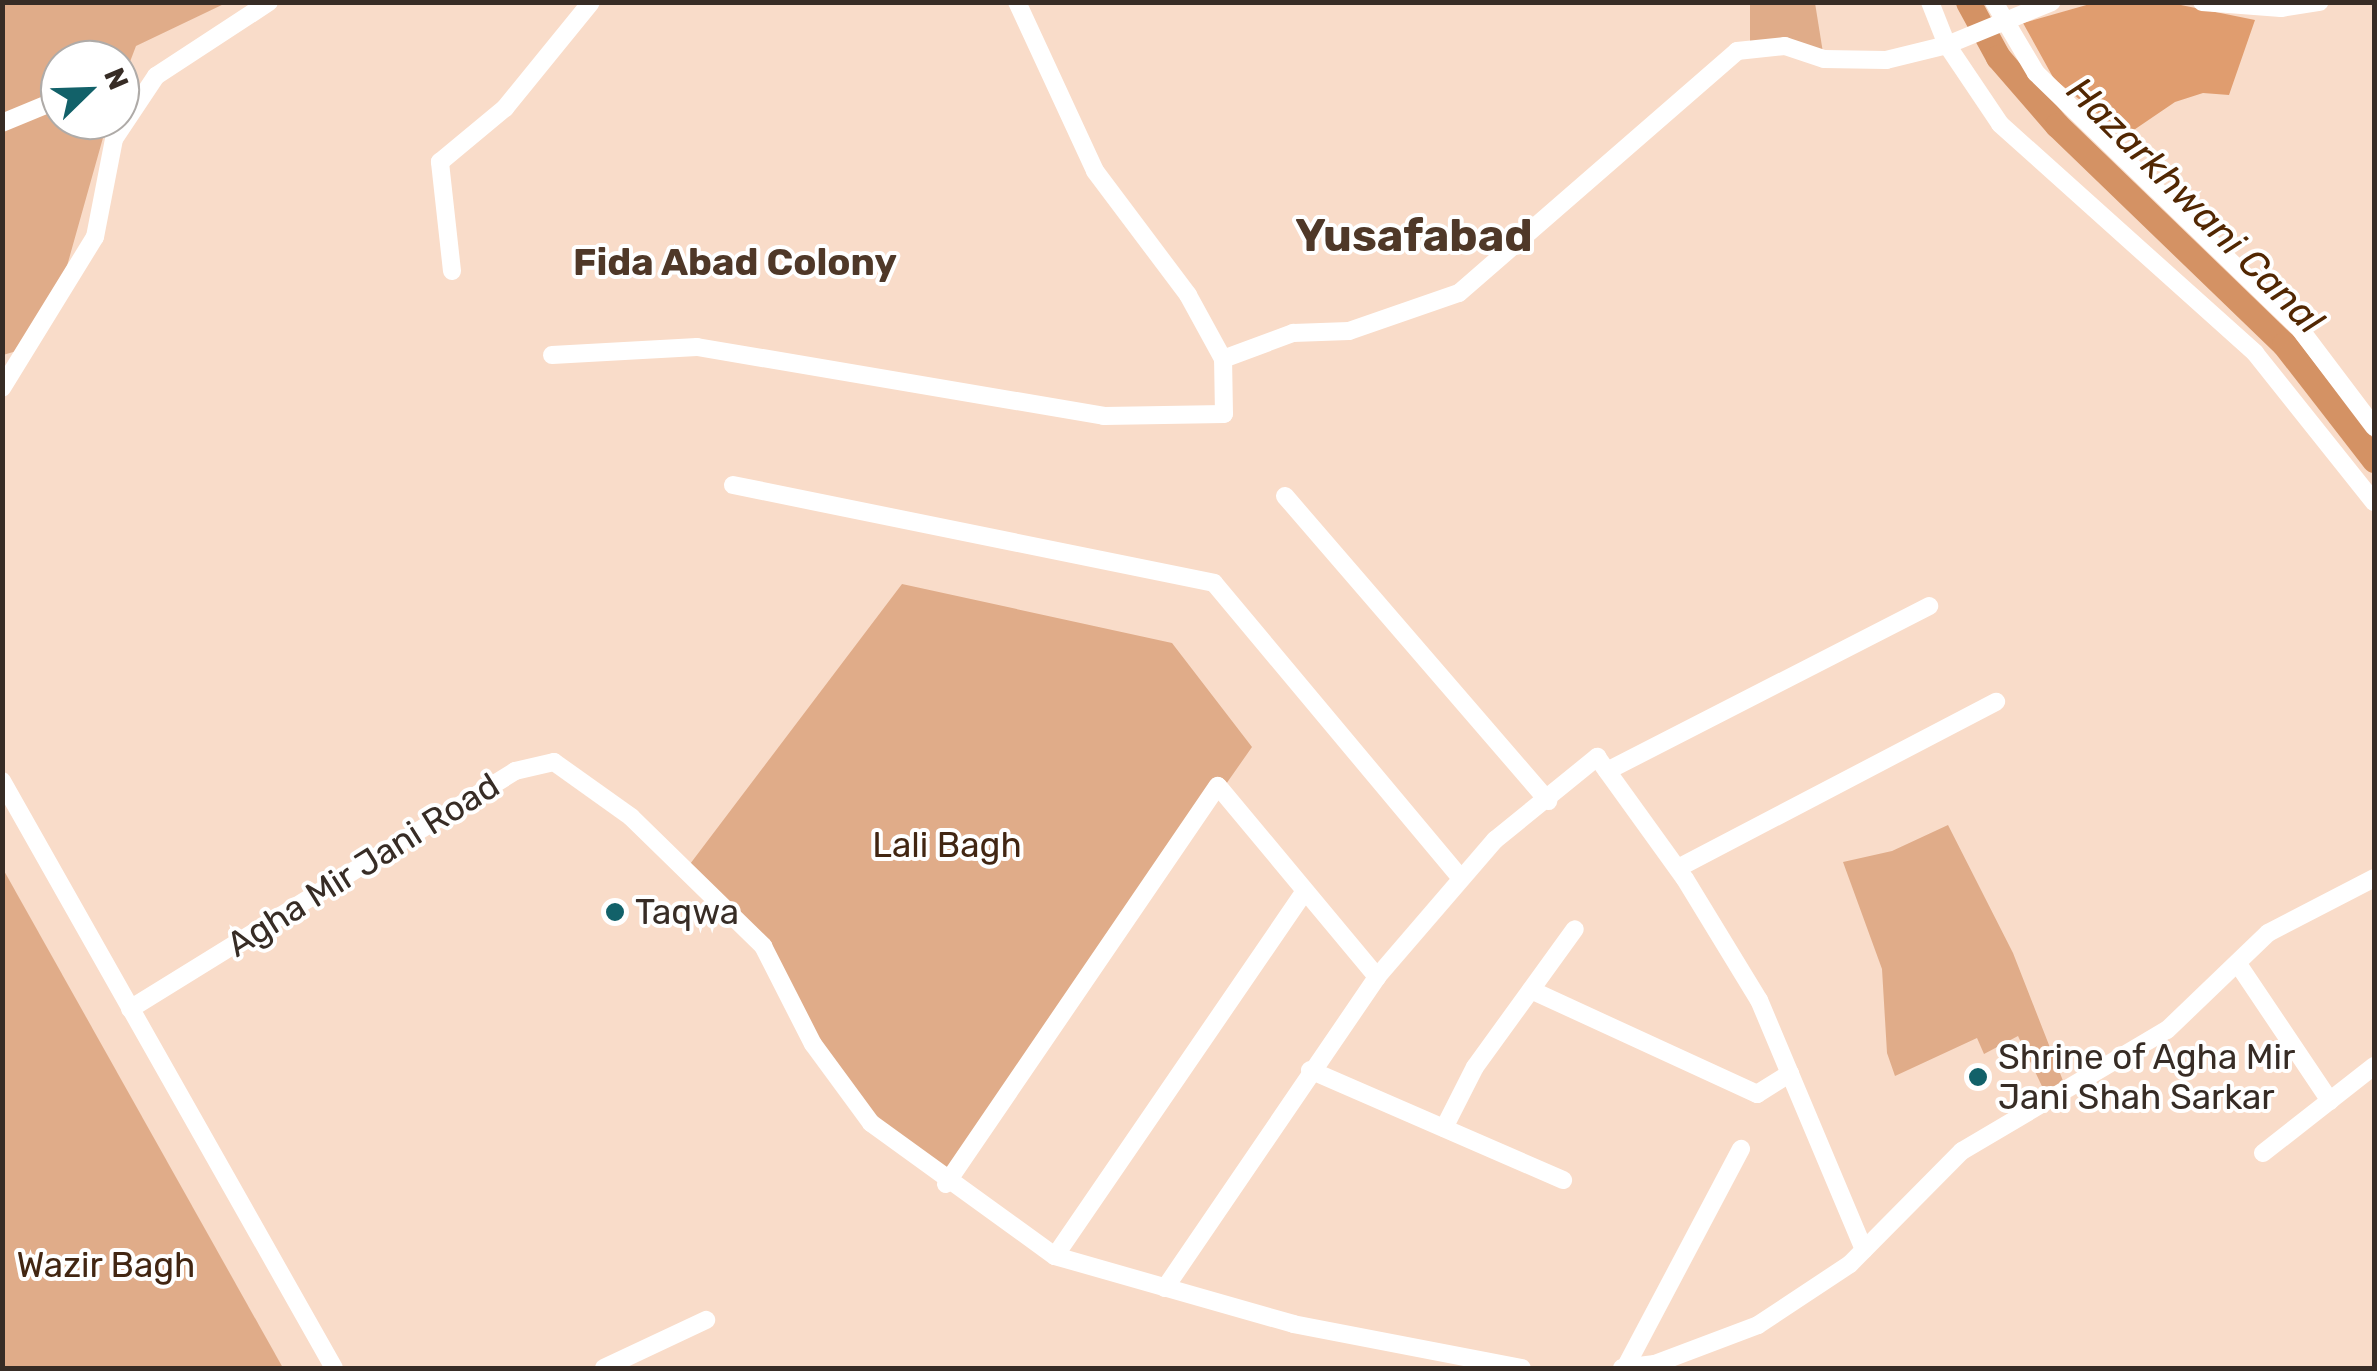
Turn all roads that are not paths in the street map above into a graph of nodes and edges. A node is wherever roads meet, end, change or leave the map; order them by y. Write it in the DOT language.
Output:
graph roads {
  1 [pos="269,2"];
  2 [pos="591,2"];
  3 [pos="1018,2"];
  4 [pos="1930,2"];
  5 [pos="1994,2"];
  6 [pos="2052,2"];
  7 [pos="2202,2"];
  8 [pos="2320,2"];
  9 [pos="2004,22"];
  10 [pos="1946,45"];
  11 [pos="140,91"];
  12 [pos="40,108"];
  13 [pos="2,123"];
  14 [pos="114,140"];
  15 [pos="452,271"];
  16 [pos="552,356"];
  17 [pos="1224,360"];
  18 [pos="4,385"];
  19 [pos="2374,427"];
  20 [pos="734,486"];
  21 [pos="1285,496"];
  22 [pos="2374,502"];
  23 [pos="1929,606"];
  24 [pos="1996,702"];
  25 [pos="1608,771"];
  26 [pos="2,781"];
  27 [pos="1548,801"];
  28 [pos="1678,868"];
  29 [pos="1460,877"];
  30 [pos="2374,878"];
  31 [pos="1304,892"];
  32 [pos="1575,929"];
  33 [pos="2238,964"];
  34 [pos="1377,977"];
  35 [pos="1530,990"];
  36 [pos="130,1009"];
  37 [pos="2374,1066"];
  38 [pos="1310,1070"];
  39 [pos="1790,1073"];
  40 [pos="2330,1101"];
  41 [pos="1444,1128"];
  42 [pos="1741,1149"];
  43 [pos="2263,1153"];
  44 [pos="1563,1180"];
  45 [pos="946,1184"];
  46 [pos="1864,1250"];
  47 [pos="1055,1256"];
  48 [pos="1164,1288"];
  49 [pos="706,1320"];
  50 [pos="334,1368"];
  51 [pos="604,1368"];
  52 [pos="1522,1368"];
  53 [pos="1624,1368"];
  1 -- 11 [label="street"];
  2 -- 15 [label="street"];
  3 -- 17 [label="street"];
  4 -- 10 [label="street"];
  5 -- 9 [label="street"];
  6 -- 9 [label="street"];
  7 -- 8 [label="street"];
  9 -- 10 [label="street"];
  9 -- 19 [label="street"];
  10 -- 17 [label="street"];
  10 -- 22 [label="street"];
  12 -- 13 [label="street"];
  14 -- 18 [label="street"];
  16 -- 17 [label="street"];
  20 -- 29 [label="street"];
  21 -- 27 [label="street"];
  23 -- 25 [label="street"];
  24 -- 28 [label="street"];
  25 -- 27 [label="street"];
  25 -- 28 [label="street"];
  26 -- 36 [label="street"];
  27 -- 29 [label="street"];
  28 -- 39 [label="street"];
  29 -- 34 [label="street"];
  30 -- 33 [label="street"];
  31 -- 34 [label="street"];
  31 -- 45 [label="street"];
  31 -- 47 [label="street"];
  32 -- 35 [label="street"];
  33 -- 40 [label="street"];
  33 -- 46 [label="street"];
  34 -- 38 [label="street"];
  35 -- 39 [label="street"];
  35 -- 41 [label="street"];
  36 -- 45 [label="street, Agha Mir Jani Road"];
  36 -- 50 [label="street"];
  37 -- 40 [label="street"];
  38 -- 41 [label="street"];
  38 -- 48 [label="street"];
  39 -- 46 [label="street"];
  40 -- 43 [label="street"];
  41 -- 44 [label="street"];
  42 -- 53 [label="street"];
  45 -- 47 [label="street, Agha Mir Jani Road"];
  46 -- 53 [label="street"];
  47 -- 48 [label="street, Agha Mir Jani Road"];
  48 -- 52 [label="street, Agha Mir Jani Road"];
  49 -- 51 [label="street"];
}
